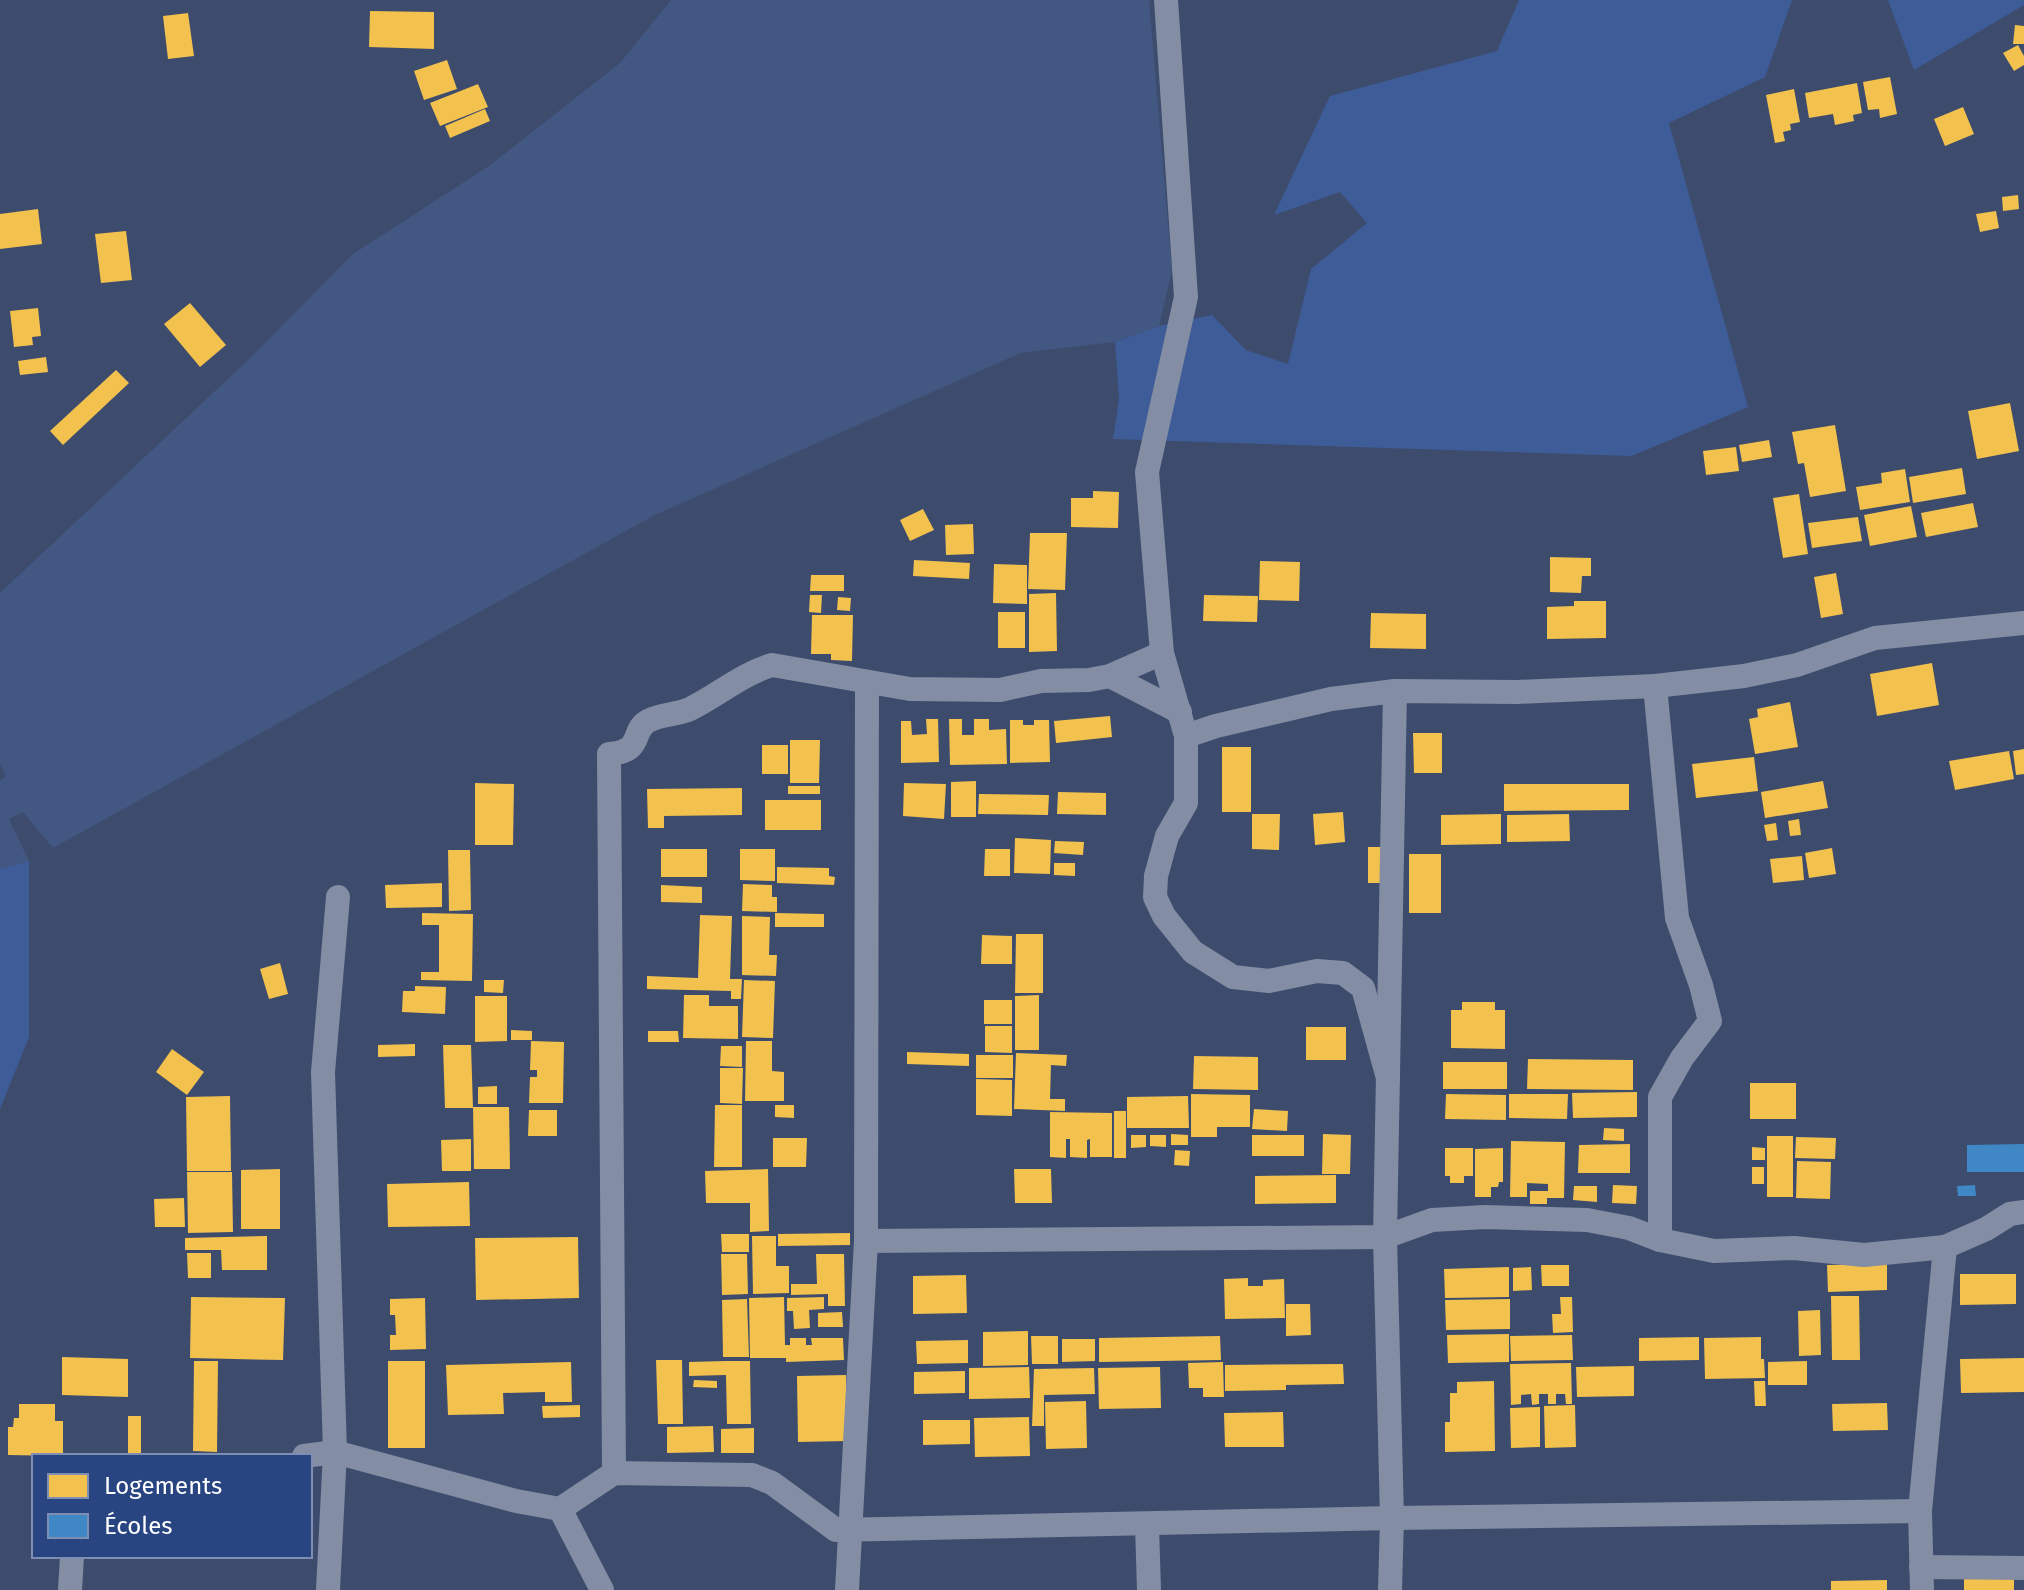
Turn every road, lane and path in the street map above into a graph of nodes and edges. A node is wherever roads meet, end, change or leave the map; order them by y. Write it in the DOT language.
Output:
graph roads {
  1 [pos="1166,0"];
  2 [pos="2024,623"];
  3 [pos="1162,653"];
  4 [pos="1110,676"];
  5 [pos="867,682"];
  6 [pos="1655,686"];
  7 [pos="1395,691"];
  8 [pos="1183,724"];
  9 [pos="338,897"];
  10 [pos="1388,1078"];
  11 [pos="2024,1212"];
  12 [pos="1385,1237"];
  13 [pos="1660,1240"];
  14 [pos="866,1241"];
  15 [pos="1945,1247"];
  16 [pos="335,1452"];
  17 [pos="312,1455"];
  18 [pos="614,1473"];
  19 [pos="560,1509"];
  20 [pos="1920,1511"];
  21 [pos="1392,1518"];
  22 [pos="1147,1525"];
  23 [pos="851,1529"];
  24 [pos="72,1558"];
  25 [pos="2024,1568"];
  26 [pos="1922,1578"];
  27 [pos="70,1590"];
  28 [pos="328,1590"];
  29 [pos="602,1590"];
  30 [pos="847,1590"];
  31 [pos="1149,1590"];
  32 [pos="1390,1590"];
  1 -- 3 [label="street"];
  2 -- 6 [label="street"];
  3 -- 4 [label="street"];
  3 -- 8 [label="street"];
  4 -- 5 [label="street"];
  4 -- 8 [label="street"];
  5 -- 14 [label="street"];
  5 -- 18 [label="street"];
  6 -- 7 [label="street"];
  6 -- 13 [label="street"];
  7 -- 8 [label="street"];
  7 -- 10 [label="street"];
  8 -- 10 [label="street"];
  9 -- 16 [label="street"];
  10 -- 12 [label="street"];
  11 -- 15 [label="street"];
  12 -- 13 [label="street"];
  12 -- 14 [label="street"];
  12 -- 21 [label="street"];
  13 -- 15 [label="street"];
  14 -- 23 [label="street"];
  15 -- 20 [label="street"];
  16 -- 17 [label="street"];
  16 -- 19 [label="street"];
  16 -- 28 [label="street"];
  18 -- 19 [label="street"];
  18 -- 23 [label="street"];
  19 -- 29 [label="street"];
  20 -- 21 [label="street"];
  20 -- 26 [label="street"];
  21 -- 22 [label="street"];
  21 -- 32 [label="street"];
  22 -- 23 [label="street"];
  22 -- 31 [label="street"];
  23 -- 30 [label="street"];
  24 -- 27 [label="street"];
  25 -- 26 [label="street"];
}
